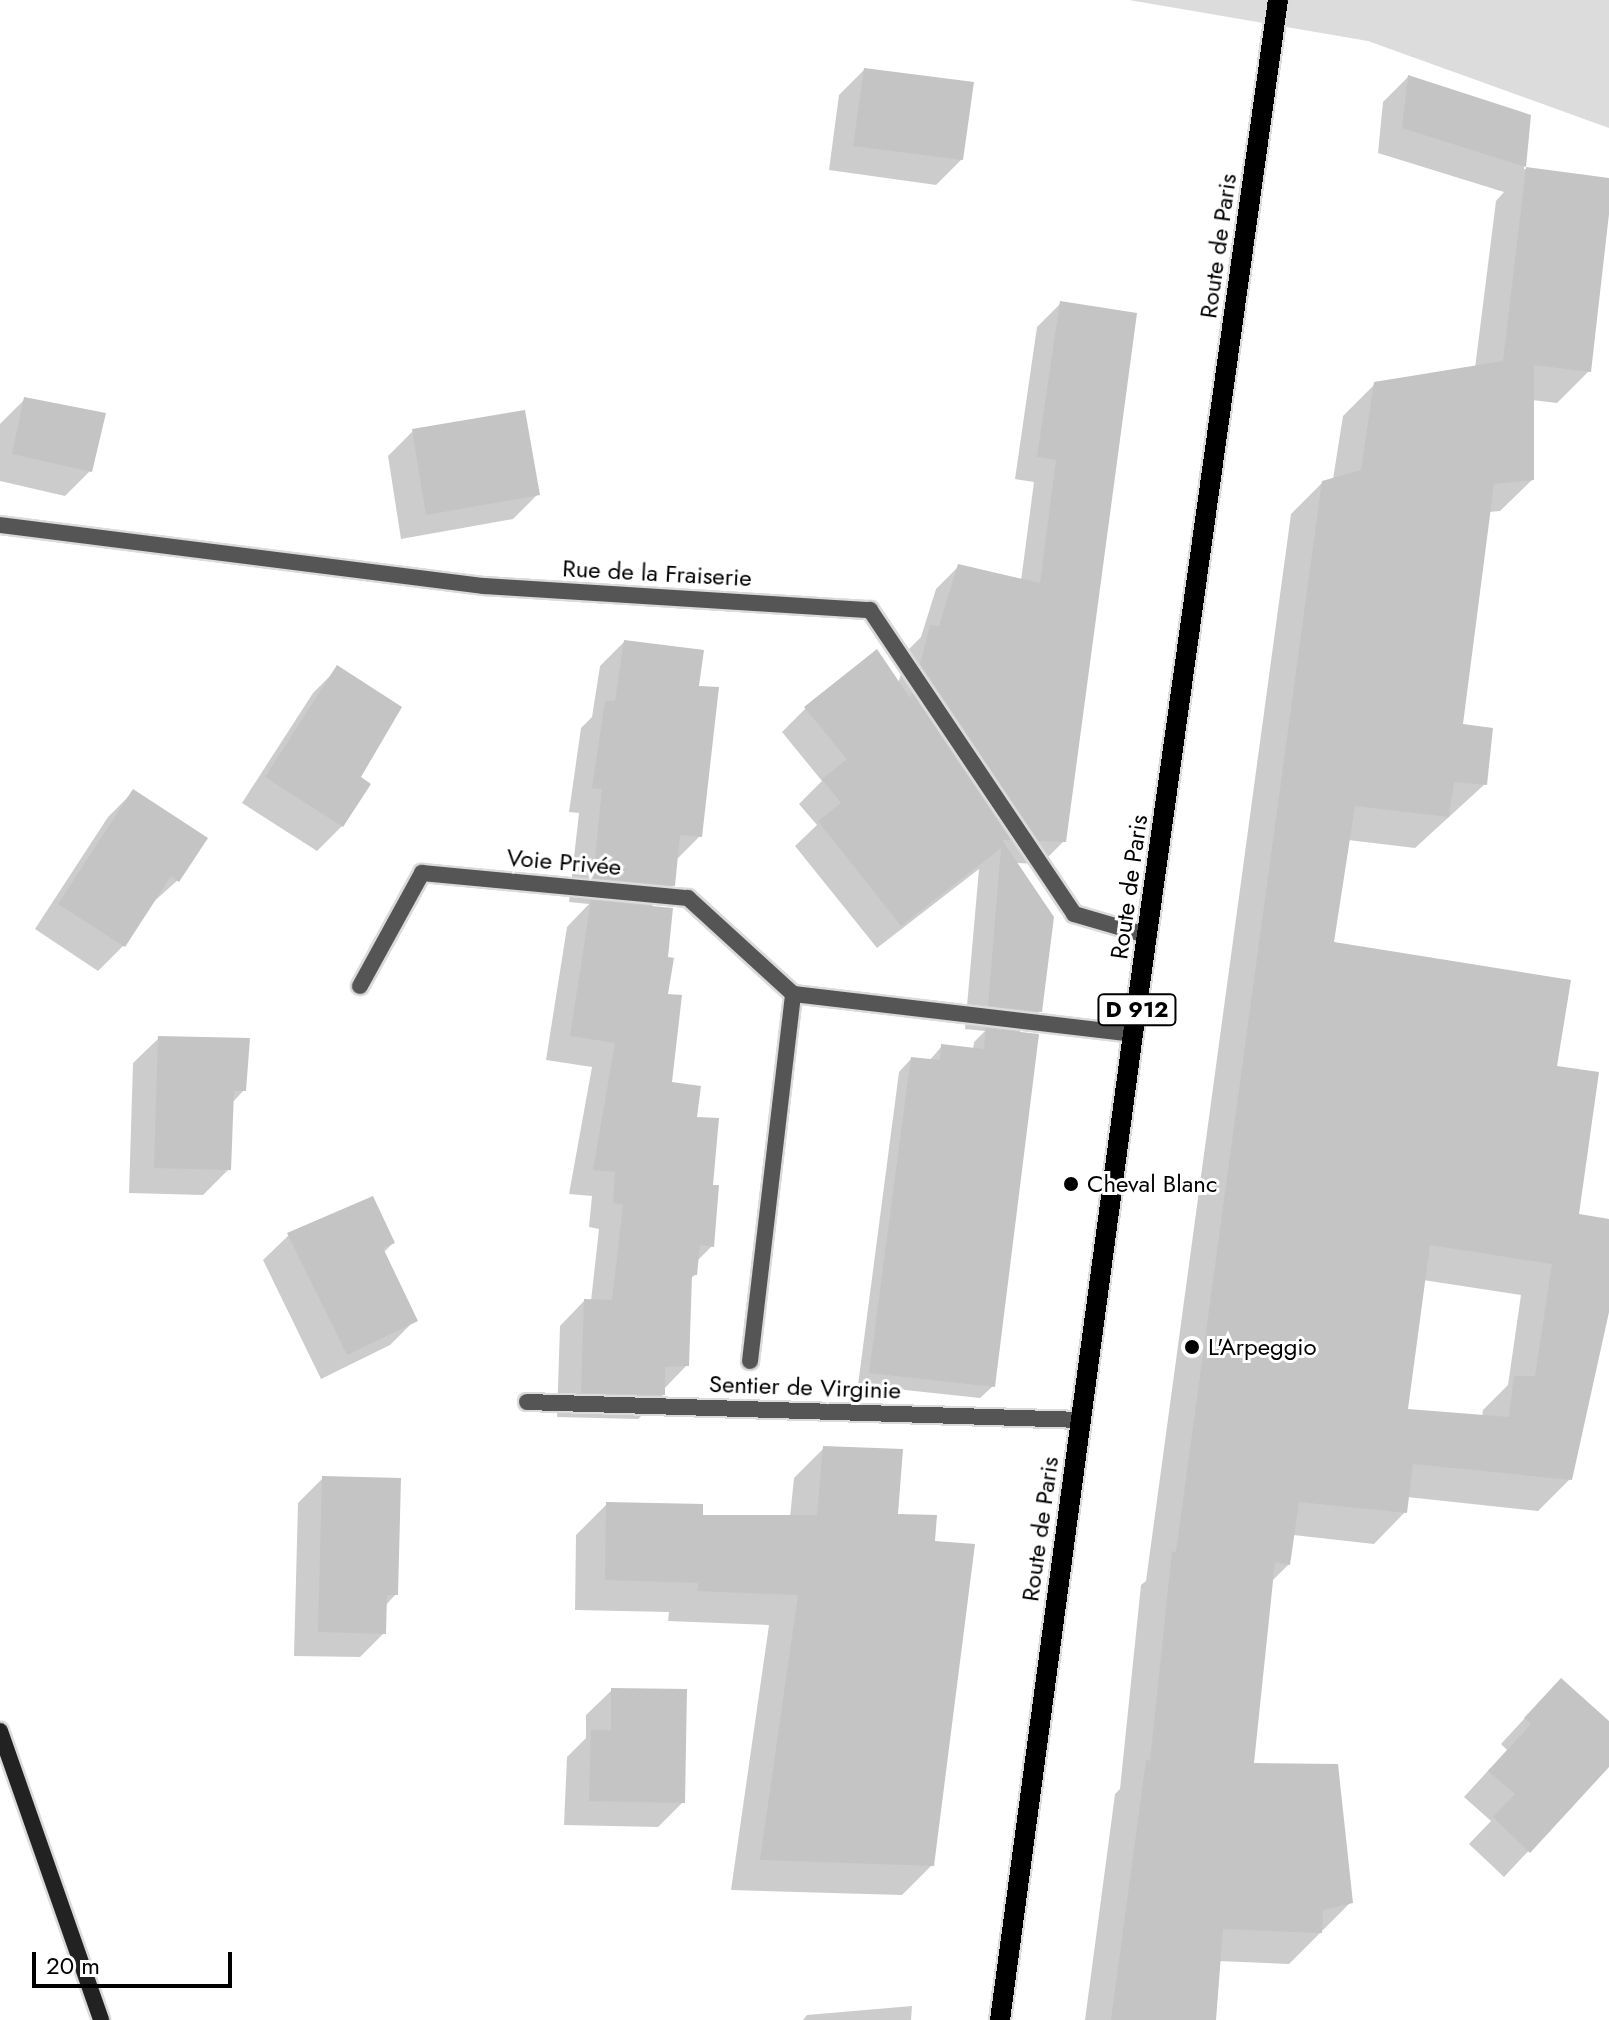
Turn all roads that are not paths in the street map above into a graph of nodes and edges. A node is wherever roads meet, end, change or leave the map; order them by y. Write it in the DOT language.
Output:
graph roads {
  1 [pos="1278,0"];
  2 [pos="0,525"];
  3 [pos="1149,936"];
  4 [pos="360,986"];
  5 [pos="793,994"];
  6 [pos="1133,1034"];
  7 [pos="750,1361"];
  8 [pos="527,1402"];
  9 [pos="1081,1420"];
  10 [pos="0,1731"];
  11 [pos="101,2020"];
  12 [pos="1000,2020"];
  1 -- 3 [label="main road, Route de Paris / D 912"];
  2 -- 3 [label="street, Rue de la Fraiserie"];
  3 -- 6 [label="main road, Route de Paris / D 912"];
  4 -- 5 [label="street, Voie Privée"];
  5 -- 6 [label="street"];
  5 -- 7 [label="street"];
  6 -- 9 [label="main road, Route de Paris / D 912"];
  8 -- 9 [label="street, Sentier de Virginie"];
  9 -- 12 [label="main road, Route de Paris / D 912"];
  10 -- 11 [label="main road"];
}
